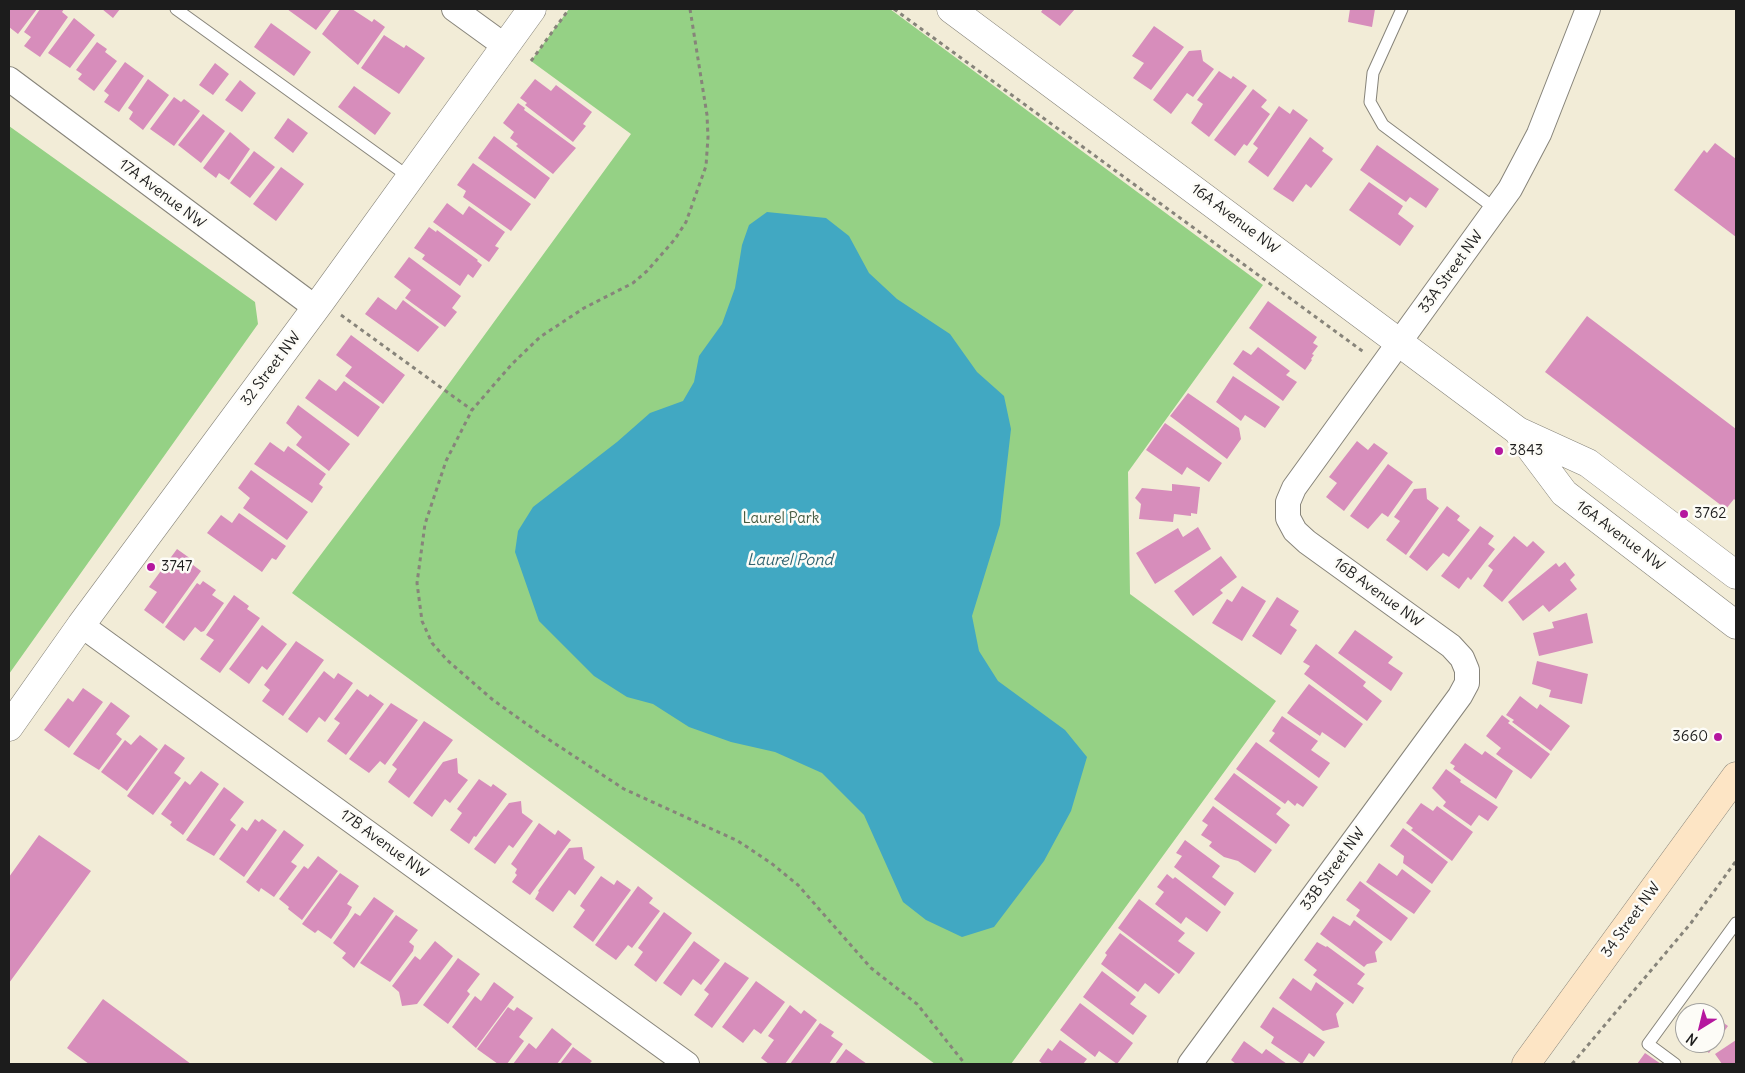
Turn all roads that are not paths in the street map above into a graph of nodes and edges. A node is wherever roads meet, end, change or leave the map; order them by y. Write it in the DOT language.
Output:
graph roads {
  1 [pos="176,9"];
  2 [pos="454,9"];
  3 [pos="532,9"];
  4 [pos="951,9"];
  5 [pos="1402,9"];
  6 [pos="1588,9"];
  7 [pos="505,46"];
  8 [pos="9,79"];
  9 [pos="409,177"];
  10 [pos="1496,210"];
  11 [pos="318,305"];
  12 [pos="1399,342"];
  13 [pos="1518,432"];
  14 [pos="1288,518"];
  15 [pos="1736,575"];
  16 [pos="81,625"];
  17 [pos="1736,625"];
  18 [pos="1467,670"];
  19 [pos="9,728"];
  20 [pos="1736,776"];
  21 [pos="1736,923"];
  22 [pos="687,1064"];
  23 [pos="1190,1064"];
  24 [pos="1526,1064"];
  25 [pos="1675,1064"];
  1 -- 9 [label="lane"];
  2 -- 7 [label="street"];
  3 -- 7 [label="street, 32 Street NW"];
  4 -- 12 [label="street, 16A Avenue NW"];
  5 -- 10 [label="lane"];
  6 -- 10 [label="street, 33A Street NW"];
  7 -- 9 [label="street, 32 Street NW"];
  8 -- 11 [label="street, 17A Avenue NW"];
  9 -- 11 [label="street, 32 Street NW"];
  10 -- 12 [label="street, 33A Street NW"];
  11 -- 16 [label="street, 32 Street NW"];
  12 -- 13 [label="street, 16A Avenue NW"];
  12 -- 14 [label="street, 33A Street NW"];
  13 -- 15 [label="street, 16A Avenue NW"];
  13 -- 17 [label="street, 16A Avenue NW"];
  14 -- 18 [label="street, 16B Avenue NW"];
  16 -- 19 [label="street, 32 Street NW"];
  16 -- 22 [label="street, 17B Avenue NW"];
  18 -- 23 [label="street, 33B Street NW"];
  20 -- 24 [label="main road, 34 Street NW"];
  21 -- 25 [label="lane"];
}
